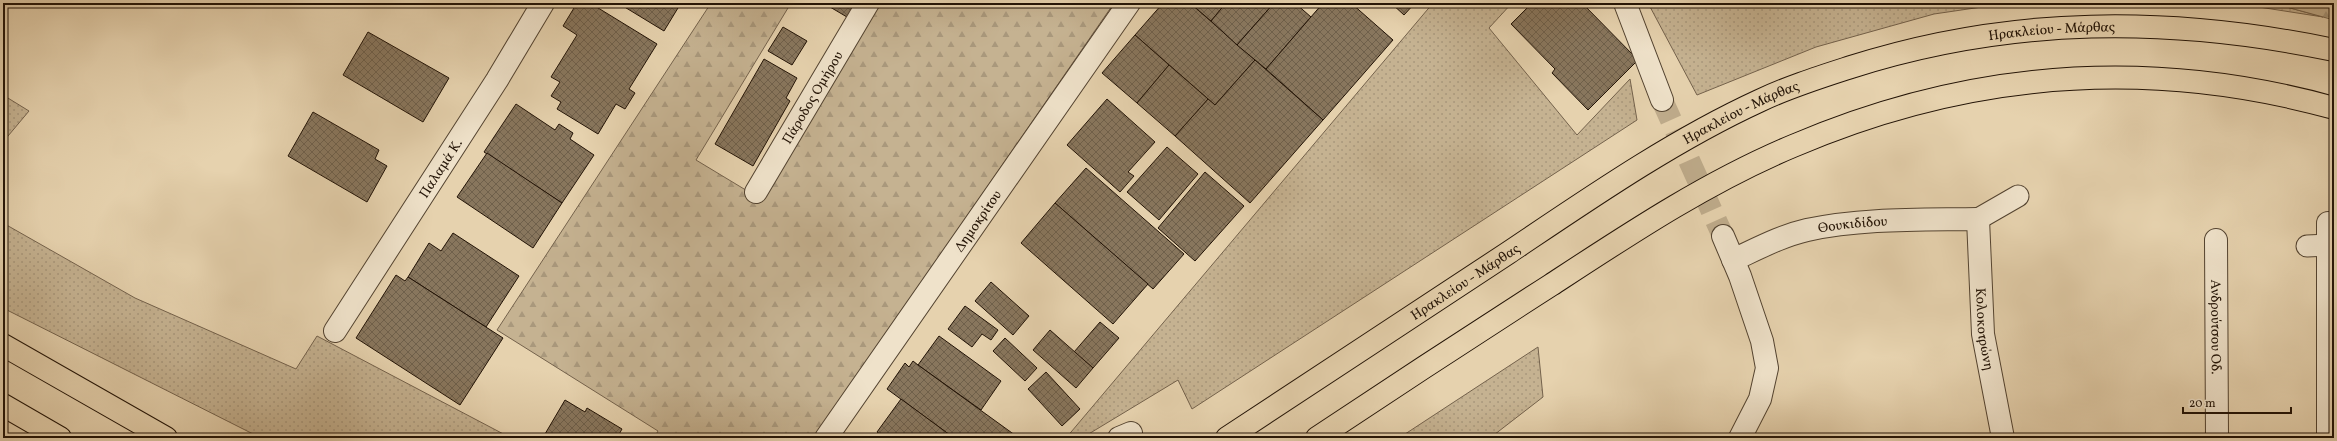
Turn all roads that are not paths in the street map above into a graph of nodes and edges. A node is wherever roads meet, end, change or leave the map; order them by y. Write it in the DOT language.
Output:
graph roads {
  1 [pos="543,3"];
  2 [pos="868,3"];
  3 [pos="1129,3"];
  4 [pos="1625,3"];
  5 [pos="2334,50"];
  6 [pos="1662,100"];
  7 [pos="2334,108"];
  8 [pos="756,192"];
  9 [pos="2018,196"];
  10 [pos="1978,218"];
  11 [pos="2328,224"];
  12 [pos="1723,236"];
  13 [pos="2216,240"];
  14 [pos="2329,245"];
  15 [pos="2307,246"];
  16 [pos="1733,260"];
  17 [pos="335,331"];
  18 [pos="3,345"];
  19 [pos="3,405"];
  20 [pos="60,438"];
  21 [pos="166,438"];
  22 [pos="826,438"];
  23 [pos="1227,438"];
  24 [pos="1317,438"];
  25 [pos="1740,438"];
  26 [pos="2003,438"];
  27 [pos="2217,438"];
  28 [pos="2328,438"];
  1 -- 17 [label="street, Παλαμά Κ."];
  2 -- 8 [label="street, Πάροδος Ομήρου"];
  3 -- 22 [label="street, Δημοκρίτου"];
  4 -- 6 [label="street"];
  5 -- 23 [label="main road, Ηρακλείου - Μάρθας"];
  7 -- 24 [label="main road"];
  9 -- 10 [label="lane"];
  10 -- 16 [label="street, Θουκιδίδου"];
  10 -- 26 [label="street, Κολοκοτρώνη"];
  11 -- 14 [label="street"];
  12 -- 16 [label="street"];
  13 -- 27 [label="street, Ανδρούτσου Οδ."];
  14 -- 15 [label="lane"];
  14 -- 28 [label="street"];
  16 -- 25 [label="street"];
  18 -- 21 [label="main road"];
  19 -- 20 [label="main road"];
}
